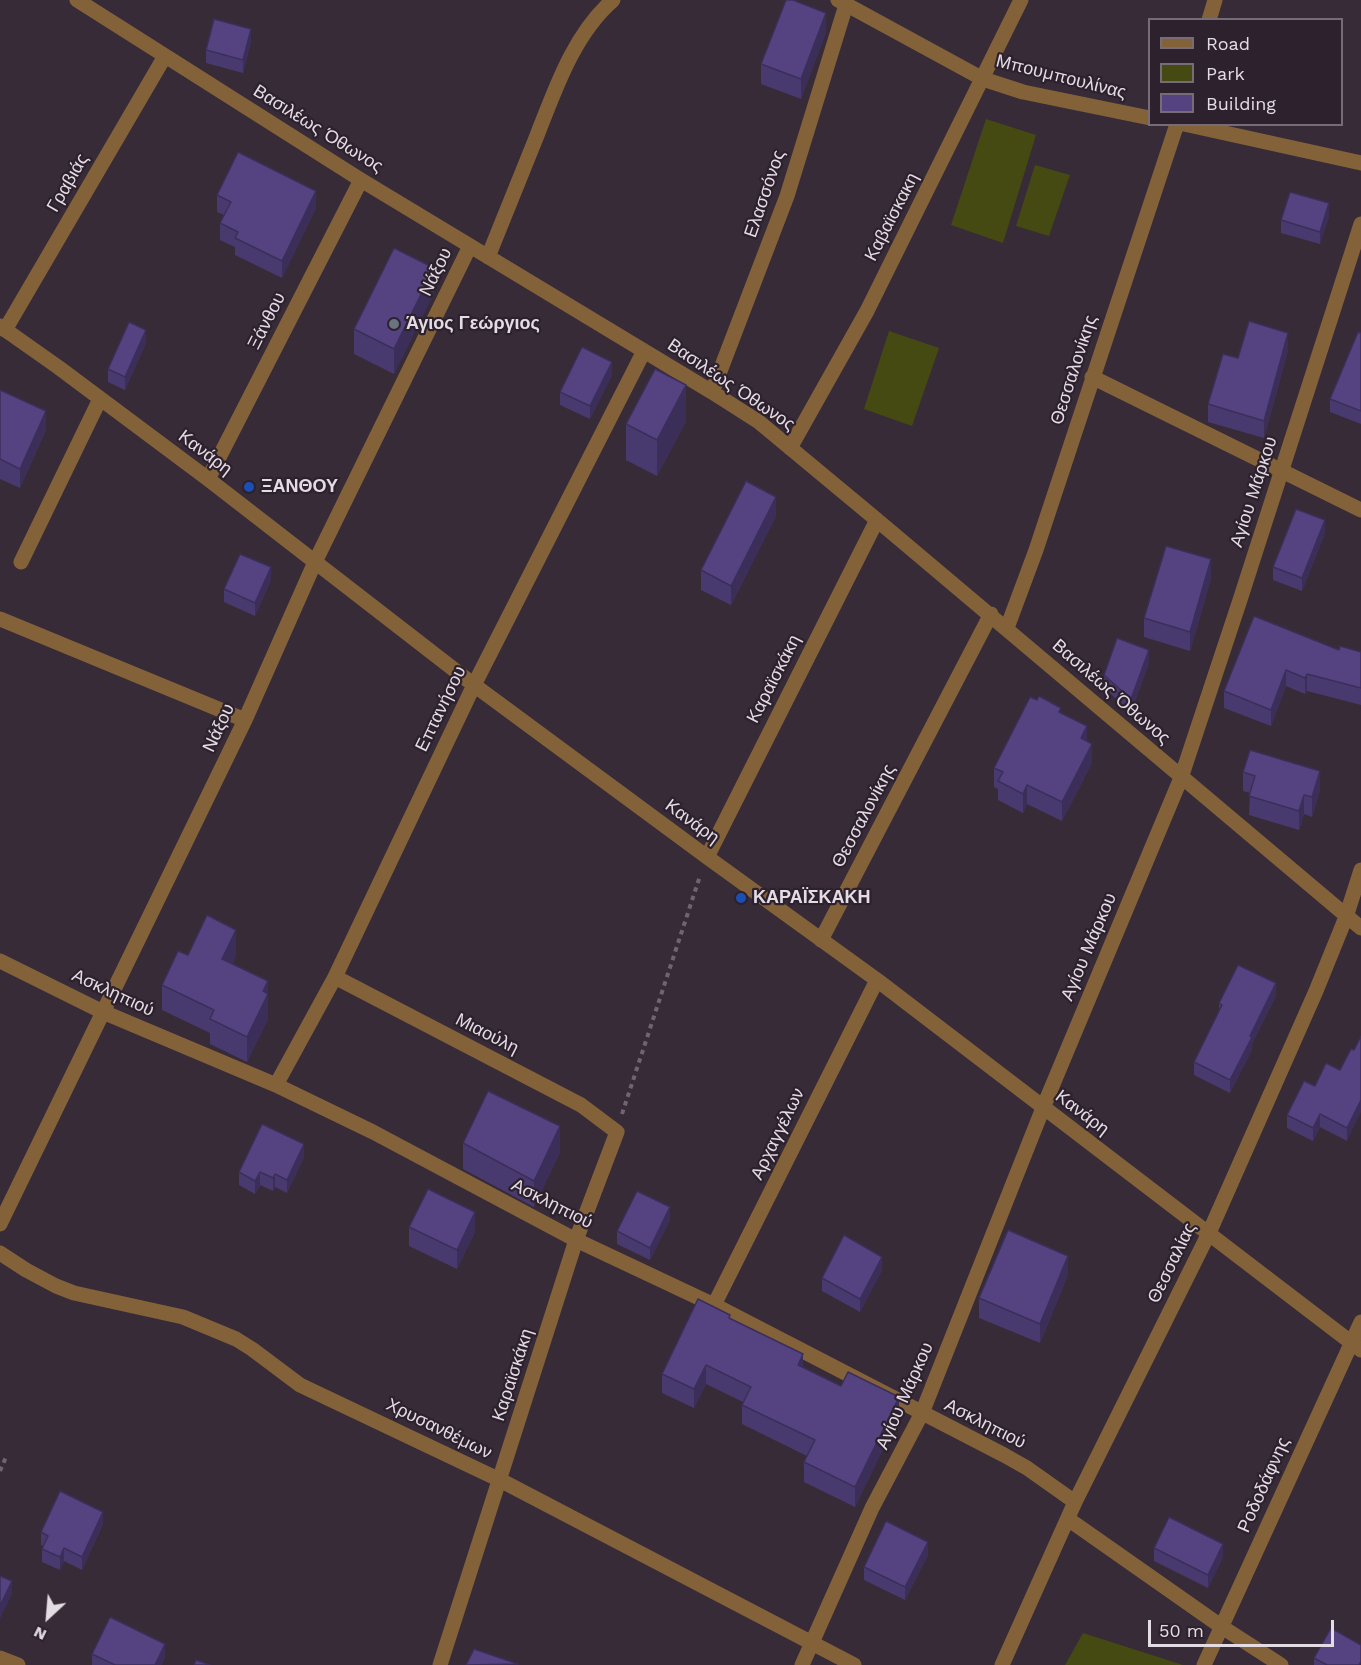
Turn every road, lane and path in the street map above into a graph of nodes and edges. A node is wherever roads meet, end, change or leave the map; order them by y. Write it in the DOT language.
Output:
graph roads {
  1 [pos="77,0"];
  2 [pos="613,0"];
  3 [pos="1021,0"];
  4 [pos="1215,0"];
  5 [pos="842,2"];
  6 [pos="100,7"];
  7 [pos="1210,18"];
  8 [pos="165,56"];
  9 [pos="983,78"];
  10 [pos="1148,118"];
  11 [pos="1176,126"];
  12 [pos="1193,126"];
  13 [pos="1361,163"];
  14 [pos="361,180"];
  15 [pos="1361,224"];
  16 [pos="470,246"];
  17 [pos="488,257"];
  18 [pos="2,328"];
  19 [pos="644,351"];
  20 [pos="1092,377"];
  21 [pos="712,392"];
  22 [pos="100,399"];
  23 [pos="790,448"];
  24 [pos="1282,471"];
  25 [pos="208,479"];
  26 [pos="1361,510"];
  27 [pos="877,519"];
  28 [pos="21,562"];
  29 [pos="315,562"];
  30 [pos="991,614"];
  31 [pos="0,620"];
  32 [pos="1007,628"];
  33 [pos="474,685"];
  34 [pos="245,720"];
  35 [pos="1181,778"];
  36 [pos="707,857"];
  37 [pos="1361,870"];
  38 [pos="1346,916"];
  39 [pos="1361,928"];
  40 [pos="821,940"];
  41 [pos="0,961"];
  42 [pos="335,977"];
  43 [pos="877,980"];
  44 [pos="103,1012"];
  45 [pos="276,1085"];
  46 [pos="1044,1108"];
  47 [pos="617,1132"];
  48 [pos="0,1224"];
  49 [pos="1209,1233"];
  50 [pos="576,1240"];
  51 [pos="0,1252"];
  52 [pos="714,1305"];
  53 [pos="1361,1322"];
  54 [pos="1356,1346"];
  55 [pos="922,1413"];
  56 [pos="6,1457"];
  57 [pos="0,1471"];
  58 [pos="500,1480"];
  59 [pos="1075,1502"];
  60 [pos="1068,1518"];
  61 [pos="1222,1626"];
  62 [pos="813,1643"];
  63 [pos="0,1658"];
  64 [pos="18,1665"];
  65 [pos="440,1665"];
  66 [pos="802,1665"];
  67 [pos="854,1665"];
  68 [pos="1002,1665"];
  69 [pos="1204,1665"];
  70 [pos="1281,1665"];
  1 -- 6 [label="street, Βασιλέως Όθωνος"];
  2 -- 17 [label="street"];
  3 -- 9 [label="street, Καβαϊσκακη"];
  4 -- 7 [label="street"];
  5 -- 9 [label="street, Μπουμπουλίνας"];
  5 -- 21 [label="street, Ελασσόνος"];
  6 -- 8 [label="street, Βασιλέως Όθωνος"];
  8 -- 14 [label="street, Βασιλέως Όθωνος"];
  8 -- 18 [label="street, Γραβιάς"];
  9 -- 10 [label="street, Μπουμπουλίνας"];
  9 -- 23 [label="street, Καβαϊσκακη"];
  11 -- 20 [label="street, Θεσσαλονίκης"];
  12 -- 13 [label="street"];
  14 -- 16 [label="street, Βασιλέως Όθωνος"];
  14 -- 25 [label="street, Ξάνθου"];
  15 -- 24 [label="street, Αγίου Μάρκου"];
  16 -- 17 [label="street, Βασιλέως Όθωνος"];
  16 -- 29 [label="street, Νάξου"];
  17 -- 19 [label="street, Βασιλέως Όθωνος"];
  18 -- 22 [label="street, Κανάρη"];
  19 -- 21 [label="street, Βασιλέως Όθωνος"];
  19 -- 33 [label="street, Επτανήσου"];
  20 -- 24 [label="street"];
  20 -- 32 [label="street, Θεσσαλονίκης"];
  21 -- 23 [label="street, Βασιλέως Όθωνος"];
  22 -- 25 [label="street, Κανάρη"];
  22 -- 28 [label="street"];
  23 -- 27 [label="street, Βασιλέως Όθωνος"];
  24 -- 26 [label="street"];
  24 -- 35 [label="street, Αγίου Μάρκου"];
  25 -- 29 [label="street, Κανάρη"];
  27 -- 30 [label="street, Βασιλέως Όθωνος"];
  27 -- 36 [label="street, Καραϊσκάκη"];
  29 -- 33 [label="street, Κανάρη"];
  29 -- 34 [label="street, Νάξου"];
  30 -- 32 [label="street, Βασιλέως Όθωνος"];
  30 -- 40 [label="street, Θεσσαλονίκης"];
  31 -- 34 [label="street"];
  32 -- 35 [label="street, Βασιλέως Όθωνος"];
  33 -- 36 [label="street, Κανάρη"];
  33 -- 42 [label="street, Επτανήσου"];
  34 -- 44 [label="street, Νάξου"];
  35 -- 38 [label="street, Βασιλέως Όθωνος"];
  35 -- 46 [label="street, Αγίου Μάρκου"];
  36 -- 40 [label="street, Κανάρη"];
  36 -- 47 [label="path"];
  37 -- 38 [label="street, Θεσσαλίας"];
  38 -- 39 [label="street, Βασιλέως Όθωνος"];
  38 -- 49 [label="street, Θεσσαλίας"];
  40 -- 43 [label="street, Κανάρη"];
  41 -- 44 [label="street, Ασκληπιού"];
  42 -- 45 [label="street, Επτανήσου"];
  42 -- 47 [label="street, Μιαούλη"];
  43 -- 46 [label="street, Κανάρη"];
  43 -- 52 [label="street, Αρχαγγέλων"];
  44 -- 45 [label="street, Ασκληπιού"];
  44 -- 48 [label="street, Νάξου"];
  45 -- 50 [label="street, Ασκληπιού"];
  46 -- 49 [label="street, Κανάρη"];
  46 -- 55 [label="street, Αγίου Μάρκου"];
  47 -- 50 [label="street, Καραϊσκάκη"];
  49 -- 54 [label="street, Κανάρη"];
  49 -- 59 [label="street, Θεσσαλίας"];
  50 -- 52 [label="street, Ασκληπιού"];
  50 -- 58 [label="street, Καραϊσκάκη"];
  51 -- 58 [label="street, Χρυσανθέμων"];
  52 -- 55 [label="street, Ασκληπιού"];
  53 -- 54 [label="street, Ροδοδάφνης"];
  54 -- 61 [label="street, Ροδοδάφνης"];
  55 -- 59 [label="street, Ασκληπιού"];
  55 -- 62 [label="street, Αγίου Μάρκου"];
  56 -- 57 [label="path"];
  58 -- 62 [label="street, Χρυσανθέμων"];
  58 -- 65 [label="street, Καραϊσκάκη"];
  59 -- 60 [label="street, Θεσσαλίας"];
  60 -- 61 [label="street"];
  60 -- 68 [label="street, Θεσσαλίας"];
  61 -- 69 [label="street, Ροδοδάφνης"];
  61 -- 70 [label="street"];
  62 -- 66 [label="street, Αγίου Μάρκου"];
  62 -- 67 [label="street, Χρυσανθέμων"];
  63 -- 64 [label="street"];
}
